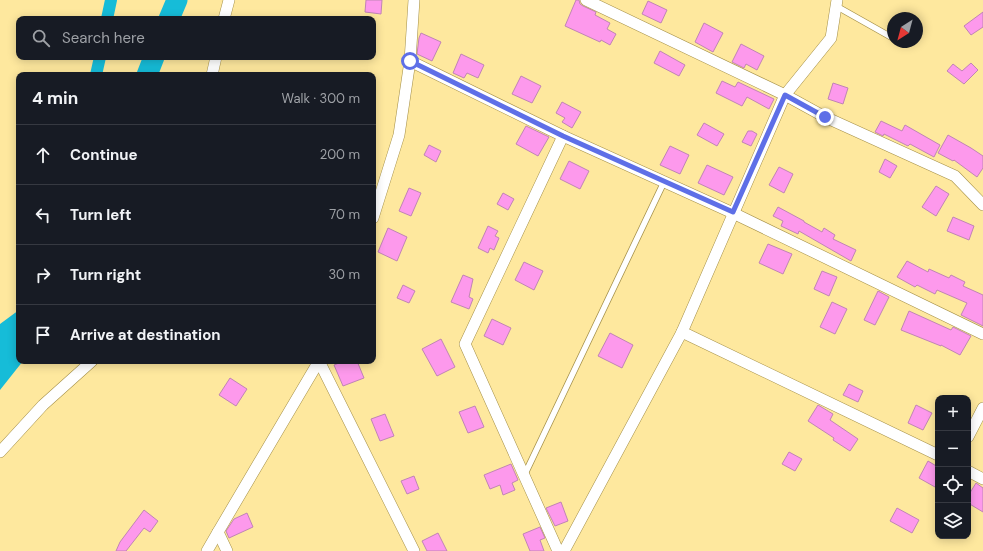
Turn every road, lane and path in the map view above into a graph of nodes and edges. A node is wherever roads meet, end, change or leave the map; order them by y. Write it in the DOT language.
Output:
graph roads {
  1 [pos="228,0"];
  2 [pos="414,0"];
  3 [pos="586,0"];
  4 [pos="836,3"];
  5 [pos="225,16"];
  6 [pos="887,35"];
  7 [pos="215,60"];
  8 [pos="410,61"];
  9 [pos="213,72"];
  10 [pos="785,95"];
  11 [pos="563,136"];
  12 [pos="664,182"];
  13 [pos="983,205"];
  14 [pos="376,208"];
  15 [pos="733,212"];
  16 [pos="682,332"];
  17 [pos="983,334"];
  18 [pos="89,364"];
  19 [pos="317,364"];
  20 [pos="320,364"];
  21 [pos="983,408"];
  22 [pos="971,431"];
  23 [pos="0,452"];
  24 [pos="935,454"];
  25 [pos="971,473"];
  26 [pos="524,476"];
  27 [pos="983,479"];
  28 [pos="218,532"];
  29 [pos="207,551"];
  30 [pos="227,551"];
  31 [pos="414,551"];
  32 [pos="558,551"];
  33 [pos="564,551"];
  1 -- 5 [label="street"];
  2 -- 8 [label="street"];
  3 -- 10 [label="street"];
  4 -- 6 [label="lane"];
  4 -- 10 [label="street"];
  7 -- 9 [label="street"];
  8 -- 11 [label="street"];
  8 -- 14 [label="street"];
  10 -- 13 [label="street"];
  10 -- 15 [label="street"];
  11 -- 12 [label="street"];
  11 -- 26 [label="street"];
  12 -- 15 [label="street"];
  12 -- 26 [label="lane"];
  15 -- 16 [label="street"];
  15 -- 17 [label="street"];
  16 -- 24 [label="street"];
  16 -- 33 [label="street"];
  18 -- 23 [label="street"];
  19 -- 28 [label="street"];
  20 -- 31 [label="street"];
  21 -- 22 [label="street"];
  25 -- 27 [label="street"];
  26 -- 32 [label="street"];
  28 -- 29 [label="street"];
  28 -- 30 [label="street"];
}
